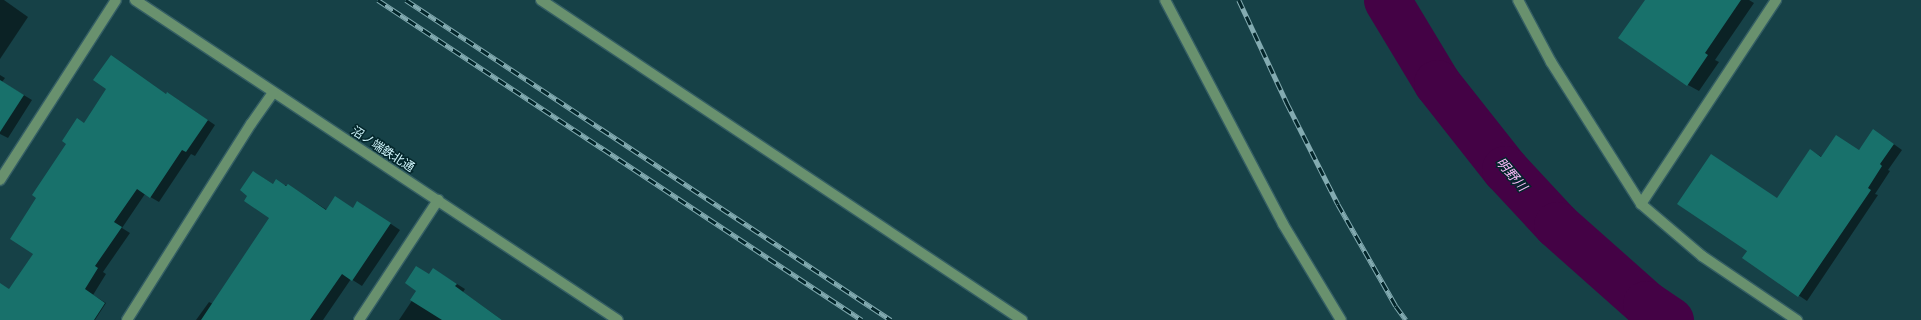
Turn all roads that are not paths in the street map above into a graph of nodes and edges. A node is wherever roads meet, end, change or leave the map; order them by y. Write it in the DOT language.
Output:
graph roads {
  1 [pos="116,0"];
  2 [pos="135,0"];
  3 [pos="541,0"];
  4 [pos="1165,0"];
  5 [pos="1518,0"];
  6 [pos="1776,0"];
  7 [pos="273,92"];
  8 [pos="4,165"];
  9 [pos="0,180"];
  10 [pos="438,200"];
  11 [pos="1641,204"];
  12 [pos="126,320"];
  13 [pos="359,320"];
  14 [pos="618,320"];
  15 [pos="1022,320"];
  16 [pos="1341,320"];
  17 [pos="1798,320"];
  1 -- 8 [label="street"];
  2 -- 7 [label="street, 沼ノ端鉄北通"];
  3 -- 15 [label="street"];
  4 -- 16 [label="street"];
  5 -- 11 [label="street"];
  6 -- 11 [label="street"];
  7 -- 10 [label="street, 沼ノ端鉄北通"];
  7 -- 12 [label="street"];
  8 -- 9 [label="street"];
  10 -- 13 [label="street"];
  10 -- 14 [label="street, 沼ノ端鉄北通"];
  11 -- 17 [label="street"];
}
